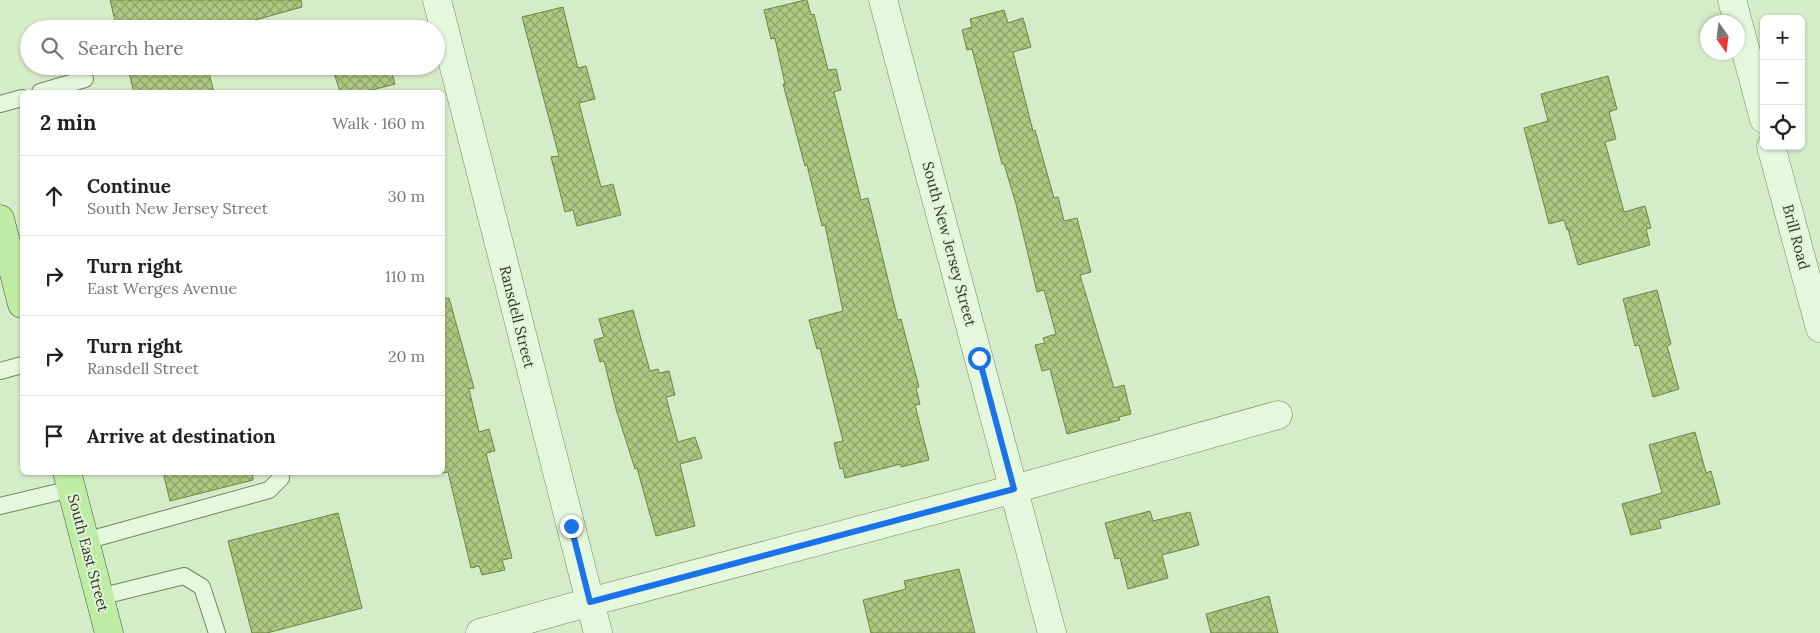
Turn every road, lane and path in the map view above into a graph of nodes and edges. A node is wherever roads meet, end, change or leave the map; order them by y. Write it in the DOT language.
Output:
graph roads {
  1 [pos="437,0"];
  2 [pos="883,0"];
  3 [pos="1732,0"];
  4 [pos="442,20"];
  5 [pos="445,31"];
  6 [pos="85,79"];
  7 [pos="47,90"];
  8 [pos="20,99"];
  9 [pos="0,104"];
  10 [pos="1760,105"];
  11 [pos="1772,150"];
  12 [pos="0,219"];
  13 [pos="20,296"];
  14 [pos="1820,328"];
  15 [pos="20,366"];
  16 [pos="0,371"];
  17 [pos="1278,415"];
  18 [pos="280,475"];
  19 [pos="69,481"];
  20 [pos="1014,489"];
  21 [pos="0,506"];
  22 [pos="84,541"];
  23 [pos="99,597"];
  24 [pos="590,602"];
  25 [pos="109,633"];
  26 [pos="217,633"];
  27 [pos="480,633"];
  28 [pos="598,633"];
  29 [pos="1052,633"];
  1 -- 4 [label="street, Ransdell Street"];
  2 -- 20 [label="street, South New Jersey Street"];
  3 -- 10 [label="street"];
  5 -- 24 [label="street, Ransdell Street"];
  6 -- 7 [label="lane"];
  8 -- 9 [label="lane"];
  11 -- 14 [label="street, Brill Road"];
  12 -- 13 [label="main road"];
  15 -- 16 [label="lane"];
  17 -- 20 [label="street"];
  18 -- 22 [label="lane"];
  19 -- 21 [label="lane"];
  19 -- 22 [label="main road, South East Street"];
  20 -- 24 [label="street"];
  20 -- 29 [label="street, South New Jersey Street"];
  22 -- 23 [label="main road, South East Street"];
  23 -- 25 [label="main road, South East Street"];
  23 -- 26 [label="lane"];
  24 -- 27 [label="street"];
  24 -- 28 [label="street, Ransdell Street"];
}
